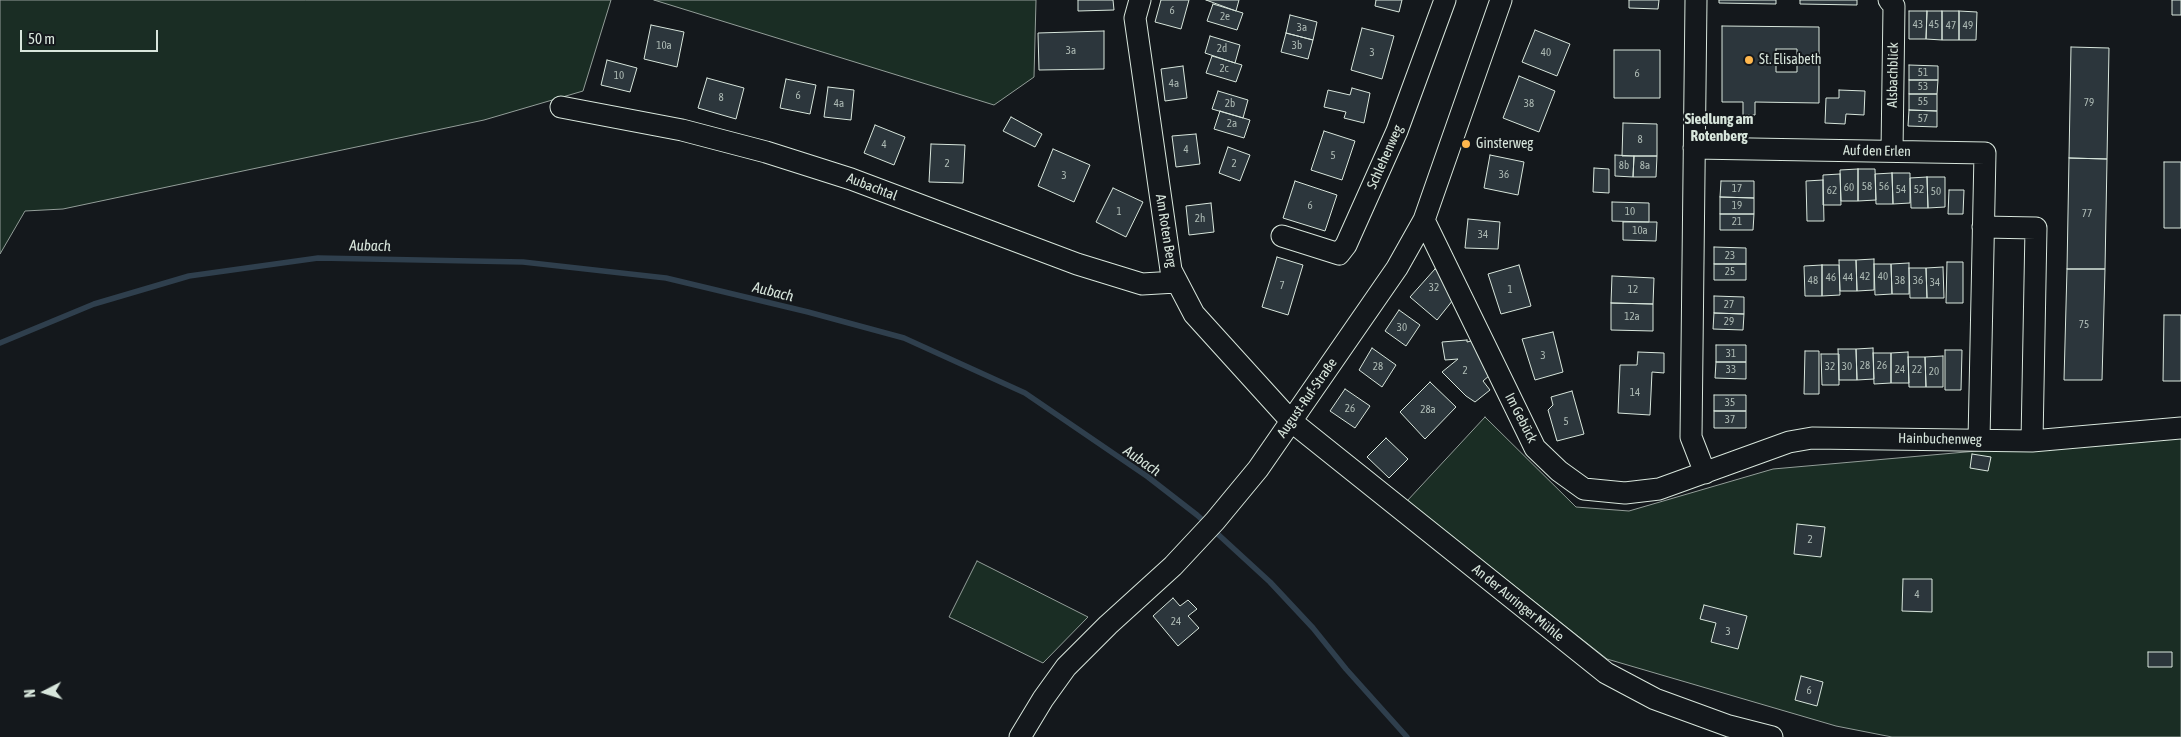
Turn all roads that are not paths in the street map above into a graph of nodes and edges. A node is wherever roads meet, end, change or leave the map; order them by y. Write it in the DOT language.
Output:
graph roads {
  1 [pos="1140,0"];
  2 [pos="1445,0"];
  3 [pos="1501,0"];
  4 [pos="1696,0"];
  5 [pos="1889,0"];
  6 [pos="562,107"];
  7 [pos="1694,148"];
  8 [pos="1892,151"];
  9 [pos="1424,220"];
  10 [pos="1984,227"];
  11 [pos="1282,236"];
  12 [pos="1176,282"];
  13 [pos="1291,421"];
  14 [pos="2181,428"];
  15 [pos="1979,440"];
  16 [pos="2032,441"];
  17 [pos="1705,473"];
  18 [pos="1020,737"];
  19 [pos="1772,737"];
  1 -- 12 [label="street, Am Roten Berg"];
  2 -- 11 [label="street, Schlehenweg"];
  3 -- 9 [label="street, August-Ruf-Straße"];
  4 -- 7 [label="street"];
  5 -- 8 [label="street, Alsbachblick"];
  6 -- 12 [label="street, Aubachtal"];
  7 -- 8 [label="street, Auf den Erlen"];
  7 -- 17 [label="street"];
  8 -- 10 [label="street, Auf den Erlen"];
  9 -- 13 [label="street, August-Ruf-Straße"];
  9 -- 17 [label="street, Im Gebück"];
  10 -- 15 [label="street, Auf den Erlen"];
  10 -- 16 [label="street"];
  12 -- 13 [label="street, Am Roten Berg"];
  13 -- 18 [label="street, August-Ruf-Straße"];
  13 -- 19 [label="street, An der Auringer Mühle"];
  14 -- 16 [label="street, Hainbuchenweg"];
  15 -- 16 [label="street, Hainbuchenweg"];
  15 -- 17 [label="street, Hainbuchenweg"];
}
